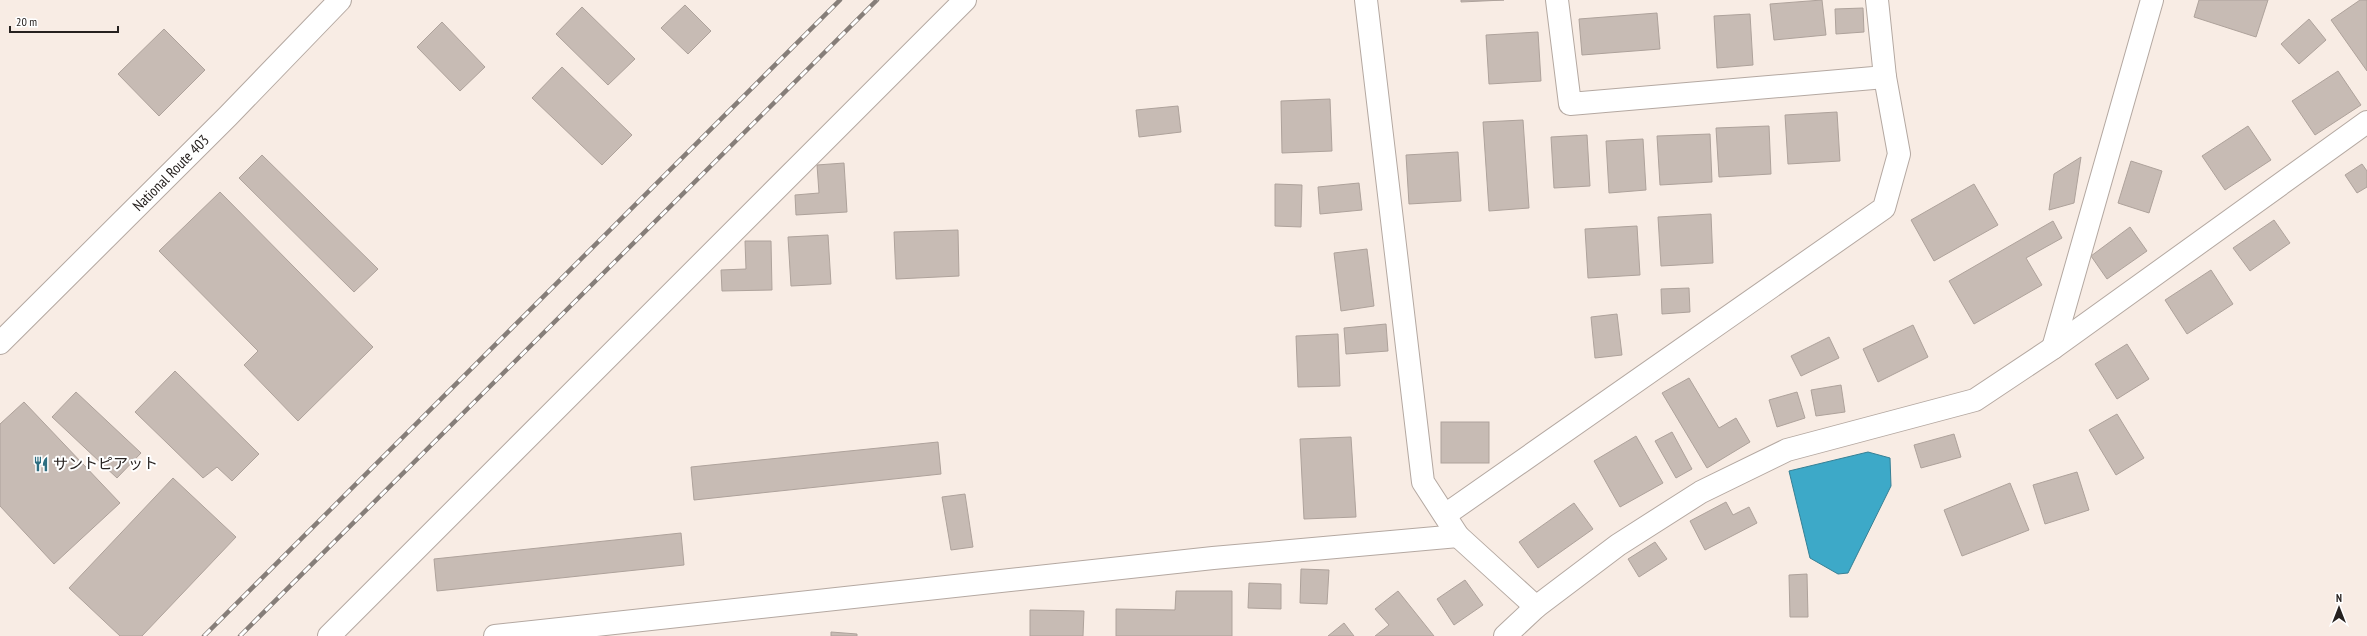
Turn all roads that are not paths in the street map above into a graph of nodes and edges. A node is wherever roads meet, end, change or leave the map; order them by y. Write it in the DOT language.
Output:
graph roads {
  1 [pos="340,0"];
  2 [pos="965,0"];
  3 [pos="1366,0"];
  4 [pos="1557,0"];
  5 [pos="1877,0"];
  6 [pos="2152,0"];
  7 [pos="1885,77"];
  8 [pos="2367,122"];
  9 [pos="0,343"];
  10 [pos="2053,348"];
  11 [pos="1445,515"];
  12 [pos="1458,536"];
  13 [pos="1536,607"];
  14 [pos="329,636"];
  15 [pos="495,636"];
  16 [pos="1505,636"];
  1 -- 9 [label="main road, National Route 403"];
  2 -- 14 [label="main road"];
  3 -- 11 [label="main road"];
  4 -- 7 [label="main road"];
  5 -- 7 [label="main road"];
  6 -- 10 [label="main road"];
  7 -- 11 [label="main road"];
  8 -- 10 [label="main road"];
  10 -- 13 [label="main road"];
  11 -- 12 [label="main road"];
  12 -- 13 [label="main road"];
  12 -- 15 [label="main road"];
  13 -- 16 [label="main road"];
}
